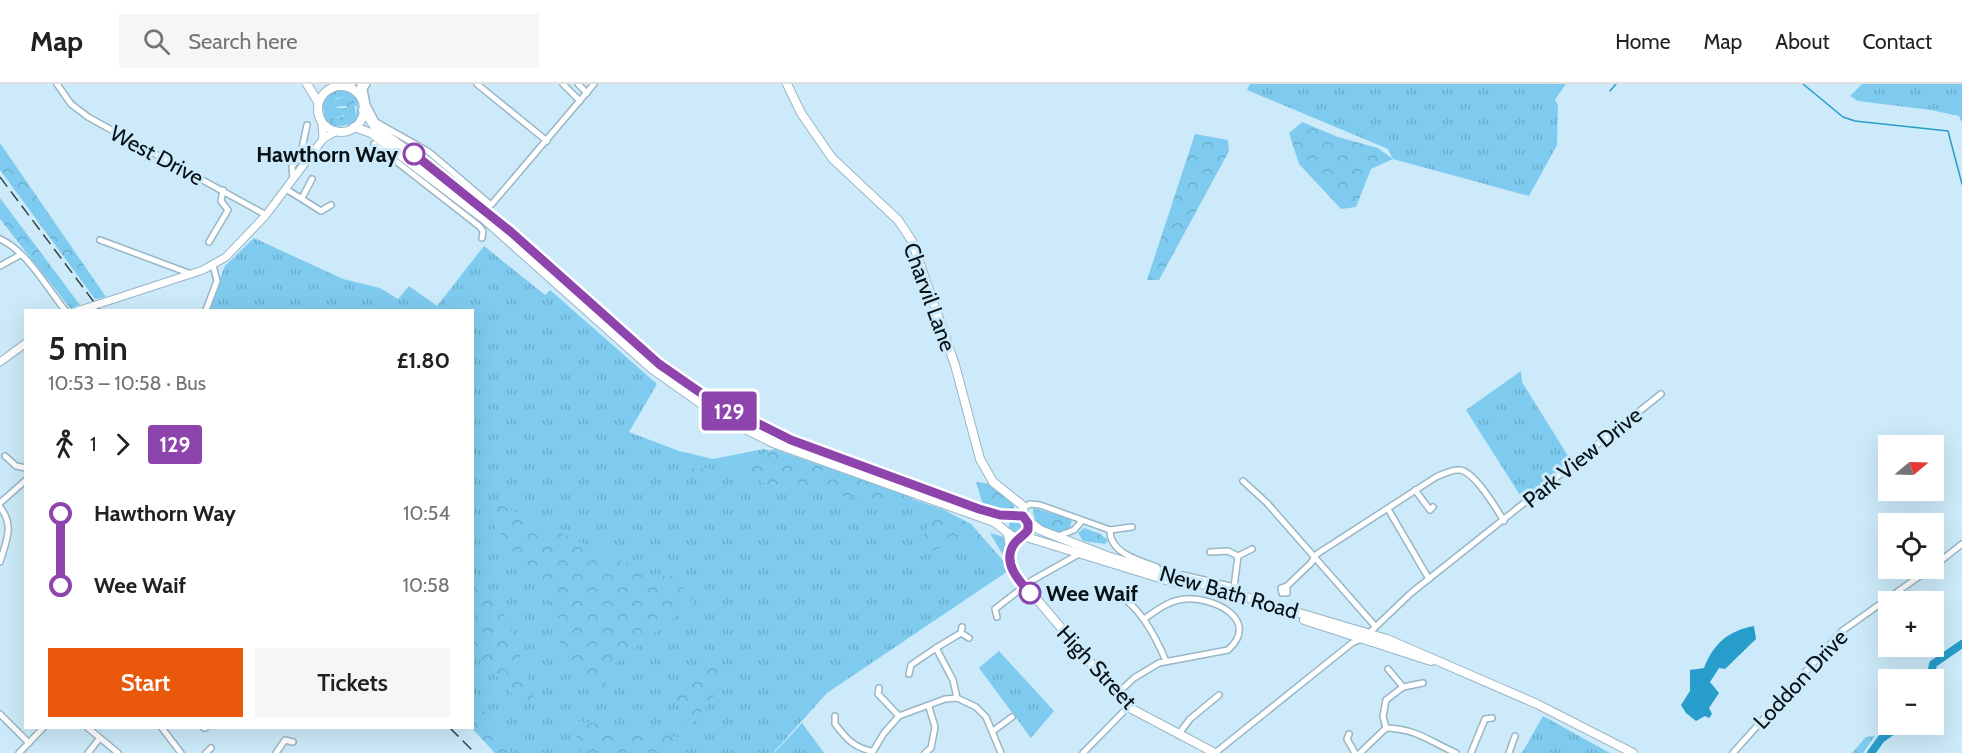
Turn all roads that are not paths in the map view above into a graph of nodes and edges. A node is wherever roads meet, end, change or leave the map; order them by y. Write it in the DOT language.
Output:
graph roads {
  1 [pos="57,84"];
  2 [pos="309,84"];
  3 [pos="361,84"];
  4 [pos="367,84"];
  5 [pos="477,84"];
  6 [pos="563,84"];
  7 [pos="578,84"];
  8 [pos="594,84"];
  9 [pos="787,84"];
  10 [pos="349,85"];
  11 [pos="328,90"];
  12 [pos="587,93"];
  13 [pos="360,96"];
  14 [pos="580,101"];
  15 [pos="318,102"];
  16 [pos="363,110"];
  17 [pos="322,123"];
  18 [pos="307,125"];
  19 [pos="354,127"];
  20 [pos="336,131"];
  21 [pos="323,139"];
  22 [pos="547,141"];
  23 [pos="374,144"];
  24 [pos="423,172"];
  25 [pos="293,179"];
  26 [pos="312,179"];
  27 [pos="286,189"];
  28 [pos="223,190"];
  29 [pos="302,198"];
  30 [pos="331,205"];
  31 [pos="321,211"];
  32 [pos="266,215"];
  33 [pos="319,218"];
  34 [pos="482,238"];
  35 [pos="0,239"];
  36 [pos="100,240"];
  37 [pos="209,242"];
  38 [pos="20,255"];
  39 [pos="213,265"];
  40 [pos="0,267"];
  41 [pos="191,274"];
  42 [pos="64,309"];
  43 [pos="83,309"];
  44 [pos="206,309"];
  45 [pos="24,344"];
  46 [pos="0,362"];
  47 [pos="1661,394"];
  48 [pos="5,456"];
  49 [pos="24,468"];
  50 [pos="1243,481"];
  51 [pos="24,482"];
  52 [pos="1415,490"];
  53 [pos="1017,500"];
  54 [pos="0,505"];
  55 [pos="1023,508"];
  56 [pos="1388,509"];
  57 [pos="1430,510"];
  58 [pos="1013,515"];
  59 [pos="1026,518"];
  60 [pos="1504,521"];
  61 [pos="1081,522"];
  62 [pos="1132,527"];
  63 [pos="1110,531"];
  64 [pos="1007,532"];
  65 [pos="1022,537"];
  66 [pos="1056,537"];
  67 [pos="1962,544"];
  68 [pos="1252,549"];
  69 [pos="1010,552"];
  70 [pos="1210,552"];
  71 [pos="1076,555"];
  72 [pos="1238,556"];
  73 [pos="1314,558"];
  74 [pos="1944,558"];
  75 [pos="0,561"];
  76 [pos="1429,579"];
  77 [pos="1915,579"];
  78 [pos="1024,586"];
  79 [pos="1287,586"];
  80 [pos="1111,589"];
  81 [pos="992,603"];
  82 [pos="996,609"];
  83 [pos="997,617"];
  84 [pos="1144,619"];
  85 [pos="1372,629"];
  86 [pos="1342,631"];
  87 [pos="969,638"];
  88 [pos="1351,639"];
  89 [pos="1362,639"];
  90 [pos="936,648"];
  91 [pos="1166,661"];
  92 [pos="1435,661"];
  93 [pos="903,664"];
  94 [pos="911,665"];
  95 [pos="1388,669"];
  96 [pos="909,674"];
  97 [pos="1423,683"];
  98 [pos="1403,687"];
  99 [pos="1118,694"];
  100 [pos="871,695"];
  101 [pos="1219,695"];
  102 [pos="957,698"];
  103 [pos="929,707"];
  104 [pos="1128,707"];
  105 [pos="1482,711"];
  106 [pos="0,714"];
  107 [pos="1183,714"];
  108 [pos="835,716"];
  109 [pos="899,716"];
  110 [pos="1492,718"];
  111 [pos="1190,719"];
  112 [pos="1485,719"];
  113 [pos="826,720"];
  114 [pos="1012,720"];
  115 [pos="834,724"];
  116 [pos="1386,728"];
  117 [pos="42,729"];
  118 [pos="89,729"];
  119 [pos="163,729"];
  120 [pos="993,731"];
  121 [pos="1178,735"];
  122 [pos="279,736"];
  123 [pos="1515,736"];
  124 [pos="99,739"];
  125 [pos="285,740"];
  126 [pos="1338,741"];
  127 [pos="293,742"];
  128 [pos="29,743"];
  129 [pos="1000,751"];
  130 [pos="872,752"];
  131 [pos="20,753"];
  132 [pos="88,753"];
  133 [pos="118,753"];
  134 [pos="181,753"];
  135 [pos="276,753"];
  136 [pos="925,753"];
  137 [pos="992,753"];
  138 [pos="1083,753"];
  139 [pos="1215,753"];
  140 [pos="1358,753"];
  141 [pos="1456,753"];
  142 [pos="1471,753"];
  143 [pos="1509,753"];
  144 [pos="1633,753"];
  145 [pos="1733,753"];
  1 -- 28 [label="street, West Drive"];
  2 -- 11 [label="main road"];
  2 -- 15 [label="main road"];
  3 -- 13 [label="street"];
  4 -- 22 [label="street"];
  5 -- 22 [label="street"];
  6 -- 14 [label="street"];
  7 -- 12 [label="street"];
  8 -- 12 [label="street"];
  9 -- 53 [label="main road, Charvil Lane"];
  10 -- 11 [label="main road"];
  10 -- 13 [label="main road"];
  11 -- 15 [label="main road"];
  12 -- 14 [label="street"];
  13 -- 16 [label="main road"];
  14 -- 22 [label="street"];
  15 -- 17 [label="main road"];
  16 -- 19 [label="main road"];
  16 -- 24 [label="main road"];
  17 -- 20 [label="main road"];
  17 -- 21 [label="street"];
  18 -- 25 [label="street"];
  19 -- 20 [label="main road"];
  19 -- 24 [label="main road"];
  20 -- 21 [label="street"];
  21 -- 25 [label="street"];
  23 -- 24 [label="street"];
  24 -- 34 [label="street"];
  24 -- 58 [label="main road"];
  24 -- 64 [label="main road"];
  25 -- 27 [label="street"];
  26 -- 29 [label="street"];
  27 -- 29 [label="street"];
  27 -- 32 [label="street"];
  28 -- 32 [label="street, West Drive"];
  28 -- 37 [label="street"];
  29 -- 31 [label="street"];
  30 -- 31 [label="street"];
  31 -- 33 [label="street"];
  32 -- 39 [label="street"];
  35 -- 38 [label="street"];
  36 -- 41 [label="street"];
  38 -- 40 [label="street"];
  38 -- 42 [label="street"];
  39 -- 41 [label="street"];
  39 -- 44 [label="street"];
  41 -- 43 [label="street, bridge"];
  45 -- 46 [label="street"];
  47 -- 60 [label="street, Park View Drive"];
  48 -- 49 [label="street"];
  50 -- 73 [label="street"];
  51 -- 54 [label="street"];
  52 -- 56 [label="street"];
  52 -- 57 [label="street"];
  52 -- 60 [label="street"];
  53 -- 55 [label="main road, Charvil Lane"];
  53 -- 58 [label="main road"];
  54 -- 75 [label="street"];
  55 -- 59 [label="main road, Charvil Lane"];
  55 -- 61 [label="street"];
  56 -- 73 [label="street"];
  56 -- 76 [label="street"];
  58 -- 59 [label="main road"];
  58 -- 64 [label="main road"];
  59 -- 65 [label="main road"];
  59 -- 66 [label="main road, New Bath Road"];
  60 -- 76 [label="street, Park View Drive"];
  61 -- 63 [label="street"];
  61 -- 66 [label="street"];
  62 -- 63 [label="street"];
  63 -- 72 [label="street"];
  64 -- 65 [label="main road"];
  64 -- 69 [label="main road, High Street"];
  65 -- 69 [label="main road"];
  65 -- 71 [label="main road, New Bath Road"];
  66 -- 85 [label="main road, New Bath Road"];
  67 -- 74 [label="street, Loddon Drive"];
  68 -- 72 [label="street"];
  69 -- 78 [label="main road, High Street"];
  70 -- 72 [label="street"];
  71 -- 78 [label="street"];
  71 -- 86 [label="main road, New Bath Road"];
  73 -- 79 [label="street"];
  73 -- 85 [label="street"];
  76 -- 85 [label="street, Park View Drive"];
  77 -- 145 [label="street, Loddon Drive"];
  78 -- 82 [label="street"];
  78 -- 99 [label="main road, High Street"];
  80 -- 84 [label="street"];
  81 -- 82 [label="street"];
  82 -- 83 [label="street"];
  84 -- 91 [label="street"];
  84 -- 91 [label="street"];
  85 -- 86 [label="street"];
  85 -- 89 [label="street, Park View Drive"];
  85 -- 92 [label="main road, New Bath Road"];
  86 -- 88 [label="main road, New Bath Road"];
  87 -- 90 [label="street"];
  88 -- 89 [label="main road, New Bath Road"];
  88 -- 139 [label="street"];
  89 -- 92 [label="main road, New Bath Road"];
  90 -- 94 [label="street"];
  90 -- 102 [label="street"];
  91 -- 99 [label="street"];
  92 -- 144 [label="main road, New Bath Road"];
  93 -- 94 [label="street"];
  94 -- 96 [label="street"];
  95 -- 98 [label="street"];
  97 -- 98 [label="street"];
  98 -- 116 [label="street"];
  99 -- 104 [label="main road, High Street"];
  100 -- 109 [label="street"];
  101 -- 111 [label="street"];
  102 -- 103 [label="street"];
  102 -- 120 [label="street"];
  103 -- 109 [label="street"];
  103 -- 136 [label="street"];
  104 -- 121 [label="main road, High Street"];
  104 -- 138 [label="street"];
  105 -- 112 [label="street"];
  106 -- 128 [label="street"];
  107 -- 111 [label="street"];
  108 -- 115 [label="street"];
  109 -- 130 [label="street"];
  110 -- 112 [label="street"];
  111 -- 121 [label="street"];
  112 -- 142 [label="street"];
  113 -- 115 [label="street"];
  114 -- 120 [label="street"];
  115 -- 130 [label="street"];
  116 -- 140 [label="street"];
  116 -- 141 [label="street"];
  117 -- 128 [label="street"];
  118 -- 124 [label="street"];
  119 -- 134 [label="street"];
  120 -- 129 [label="street"];
  121 -- 139 [label="main road, High Street"];
  122 -- 125 [label="street"];
  123 -- 143 [label="street"];
  124 -- 132 [label="street"];
  124 -- 133 [label="street"];
  125 -- 127 [label="street"];
  125 -- 135 [label="street"];
  126 -- 140 [label="street"];
  128 -- 131 [label="street"];
  129 -- 137 [label="street"];
}
